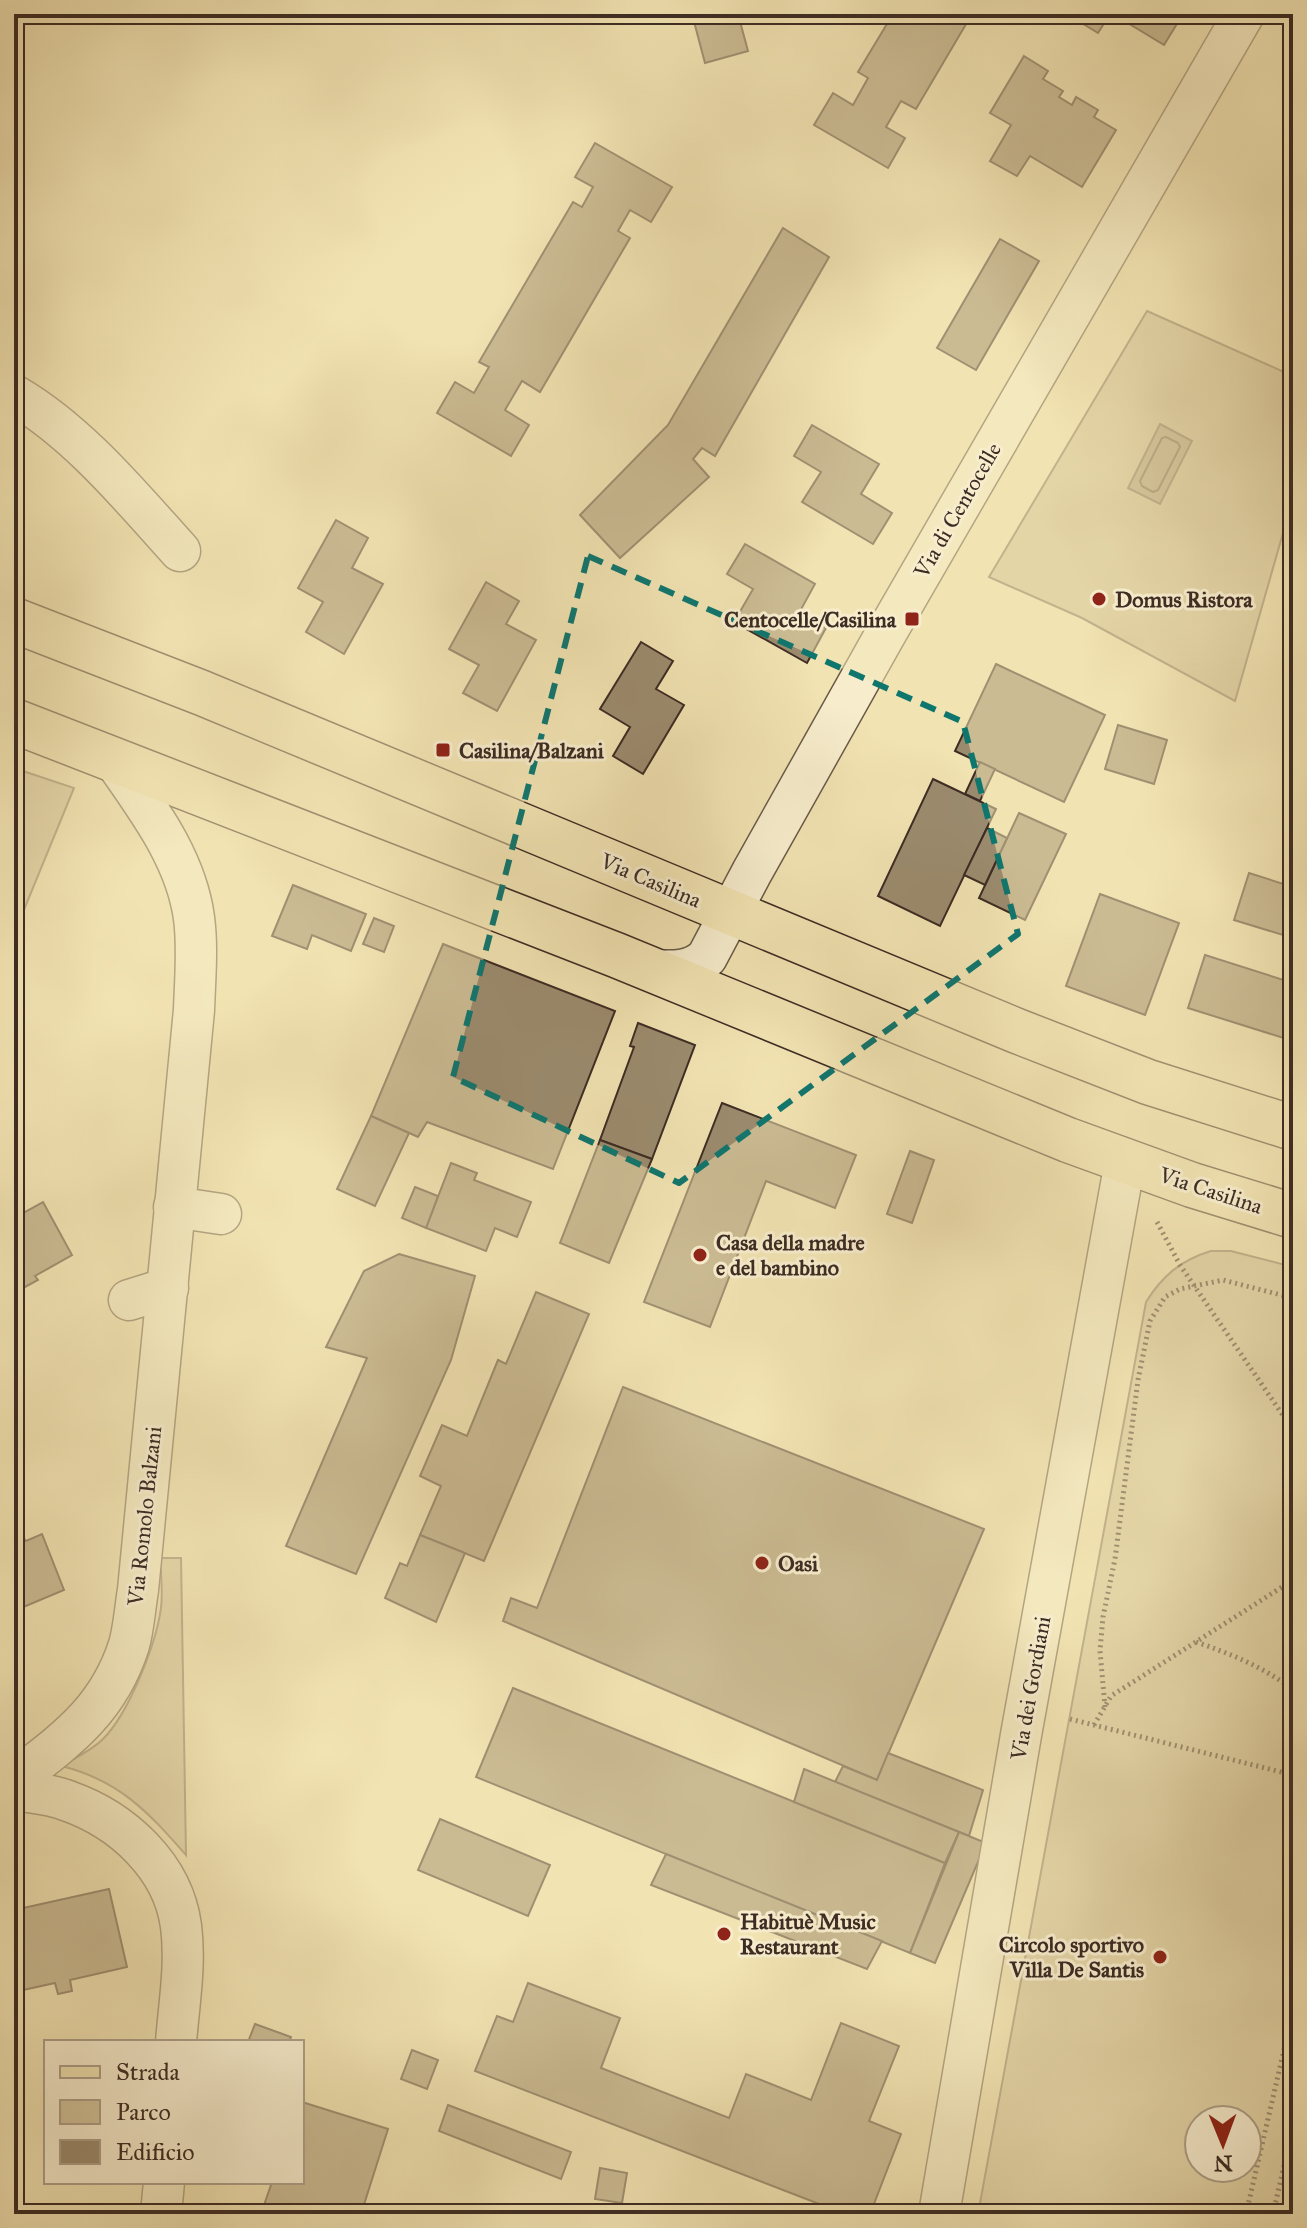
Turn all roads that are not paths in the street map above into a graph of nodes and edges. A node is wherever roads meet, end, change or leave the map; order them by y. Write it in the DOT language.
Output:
graph roads {
  1 [pos="1244,14"];
  2 [pos="14,395"];
  3 [pos="180,551"];
  4 [pos="14,620"];
  5 [pos="14,721"];
  6 [pos="114,760"];
  7 [pos="730,913"];
  8 [pos="650,970"];
  9 [pos="1293,1128"];
  10 [pos="1125,1162"];
  11 [pos="174,1207"];
  12 [pos="221,1214"];
  13 [pos="1293,1216"];
  14 [pos="168,1288"];
  15 [pos="129,1300"];
  16 [pos="14,1780"];
  17 [pos="14,1790"];
  18 [pos="176,2040"];
  19 [pos="164,2184"];
  20 [pos="161,2214"];
  21 [pos="939,2214"];
  1 -- 7 [label="street, Via di Centocelle"];
  2 -- 3 [label="street"];
  4 -- 7 [label="main road, Via Casilina"];
  5 -- 6 [label="main road, Via Casilina"];
  6 -- 8 [label="main road, Via Casilina"];
  6 -- 11 [label="street, Via Romolo Balzani"];
  7 -- 8 [label="street, Via di Centocelle"];
  7 -- 9 [label="main road, Via Casilina"];
  8 -- 10 [label="main road, Via Casilina"];
  10 -- 13 [label="main road, Via Casilina"];
  10 -- 21 [label="street, Via dei Gordiani"];
  11 -- 12 [label="street"];
  11 -- 14 [label="street, Via Romolo Balzani"];
  14 -- 15 [label="street"];
  14 -- 16 [label="street, Via Romolo Balzani"];
  17 -- 18 [label="street"];
  19 -- 20 [label="street"];
}
